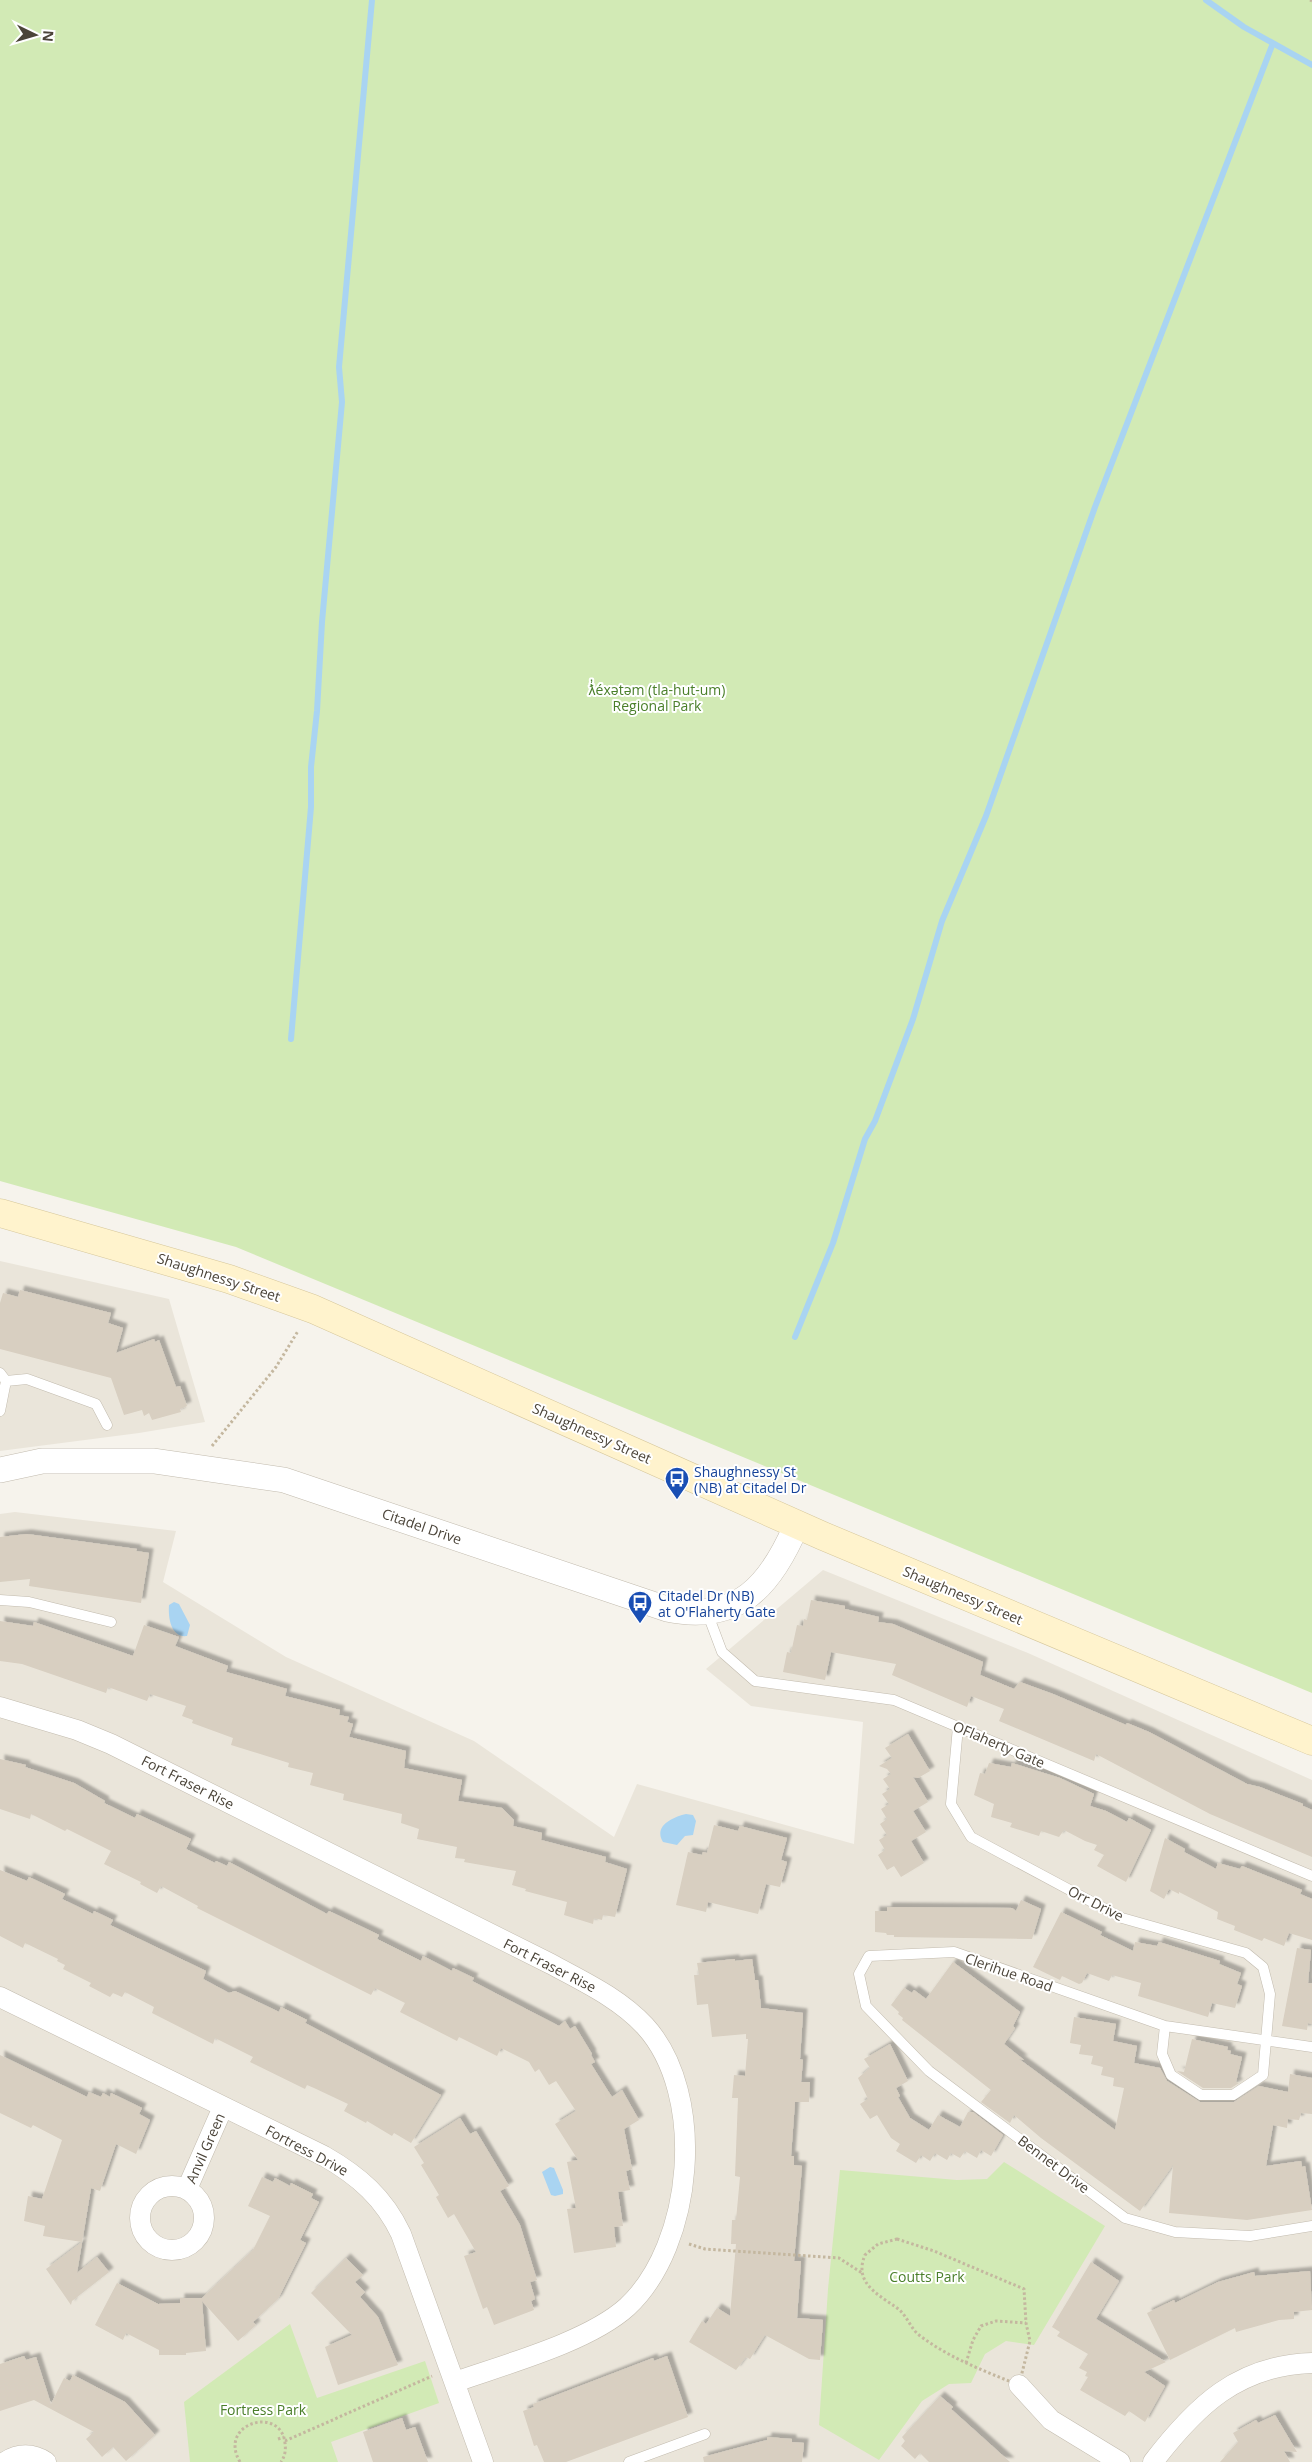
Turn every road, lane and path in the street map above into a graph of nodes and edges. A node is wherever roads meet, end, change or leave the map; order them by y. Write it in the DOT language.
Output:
graph roads {
  1 [pos="0,1214"];
  2 [pos="298,1331"];
  3 [pos="3,1377"];
  4 [pos="0,1411"];
  5 [pos="107,1425"];
  6 [pos="212,1446"];
  7 [pos="0,1470"];
  8 [pos="797,1524"];
  9 [pos="0,1600"];
  10 [pos="707,1612"];
  11 [pos="111,1622"];
  12 [pos="0,1707"];
  13 [pos="958,1727"];
  14 [pos="1312,1741"];
  15 [pos="1312,1876"];
  16 [pos="859,1974"];
  17 [pos="0,1996"];
  18 [pos="1165,2026"];
  19 [pos="1266,2042"];
  20 [pos="1312,2047"];
  21 [pos="223,2108"];
  22 [pos="187,2189"];
  23 [pos="1312,2226"];
  24 [pos="688,2244"];
  25 [pos="863,2274"];
  26 [pos="1026,2323"];
  27 [pos="966,2363"];
  28 [pos="1312,2363"];
  29 [pos="433,2376"];
  30 [pos="455,2382"];
  31 [pos="1019,2385"];
  32 [pos="705,2434"];
  33 [pos="278,2439"];
  34 [pos="285,2439"];
  35 [pos="5,2462"];
  36 [pos="46,2462"];
  37 [pos="240,2462"];
  38 [pos="281,2462"];
  39 [pos="483,2462"];
  40 [pos="629,2462"];
  41 [pos="1120,2462"];
  42 [pos="1153,2462"];
  1 -- 8 [label="main road, Shaughnessy Street"];
  2 -- 6 [label="path"];
  3 -- 4 [label="lane"];
  3 -- 5 [label="lane"];
  7 -- 10 [label="street, Citadel Drive"];
  8 -- 10 [label="street, Citadel Drive"];
  8 -- 14 [label="main road, Shaughnessy Street"];
  9 -- 11 [label="lane"];
  10 -- 13 [label="lane, OFlaherty Gate"];
  12 -- 30 [label="street, Fort Fraser Rise"];
  13 -- 15 [label="lane, OFlaherty Gate"];
  13 -- 19 [label="lane, Orr Drive"];
  16 -- 18 [label="lane, Clerihue Road"];
  16 -- 23 [label="lane, Bennet Drive"];
  17 -- 21 [label="street, Fortress Drive"];
  18 -- 19 [label="lane, Clerihue Road"];
  18 -- 19 [label="lane"];
  19 -- 20 [label="lane, Clerihue Road"];
  21 -- 22 [label="street, Anvil Green"];
  21 -- 30 [label="street, Fortress Drive"];
  24 -- 25 [label="path"];
  25 -- 26 [label="path"];
  25 -- 27 [label="path"];
  26 -- 27 [label="path"];
  26 -- 31 [label="path"];
  27 -- 31 [label="path"];
  28 -- 42 [label="street"];
  29 -- 34 [label="path"];
  30 -- 39 [label="street, Fortress Drive"];
  31 -- 41 [label="street"];
  32 -- 40 [label="lane"];
  33 -- 34 [label="path"];
  34 -- 37 [label="path"];
  34 -- 38 [label="path"];
  35 -- 36 [label="street"];
}
